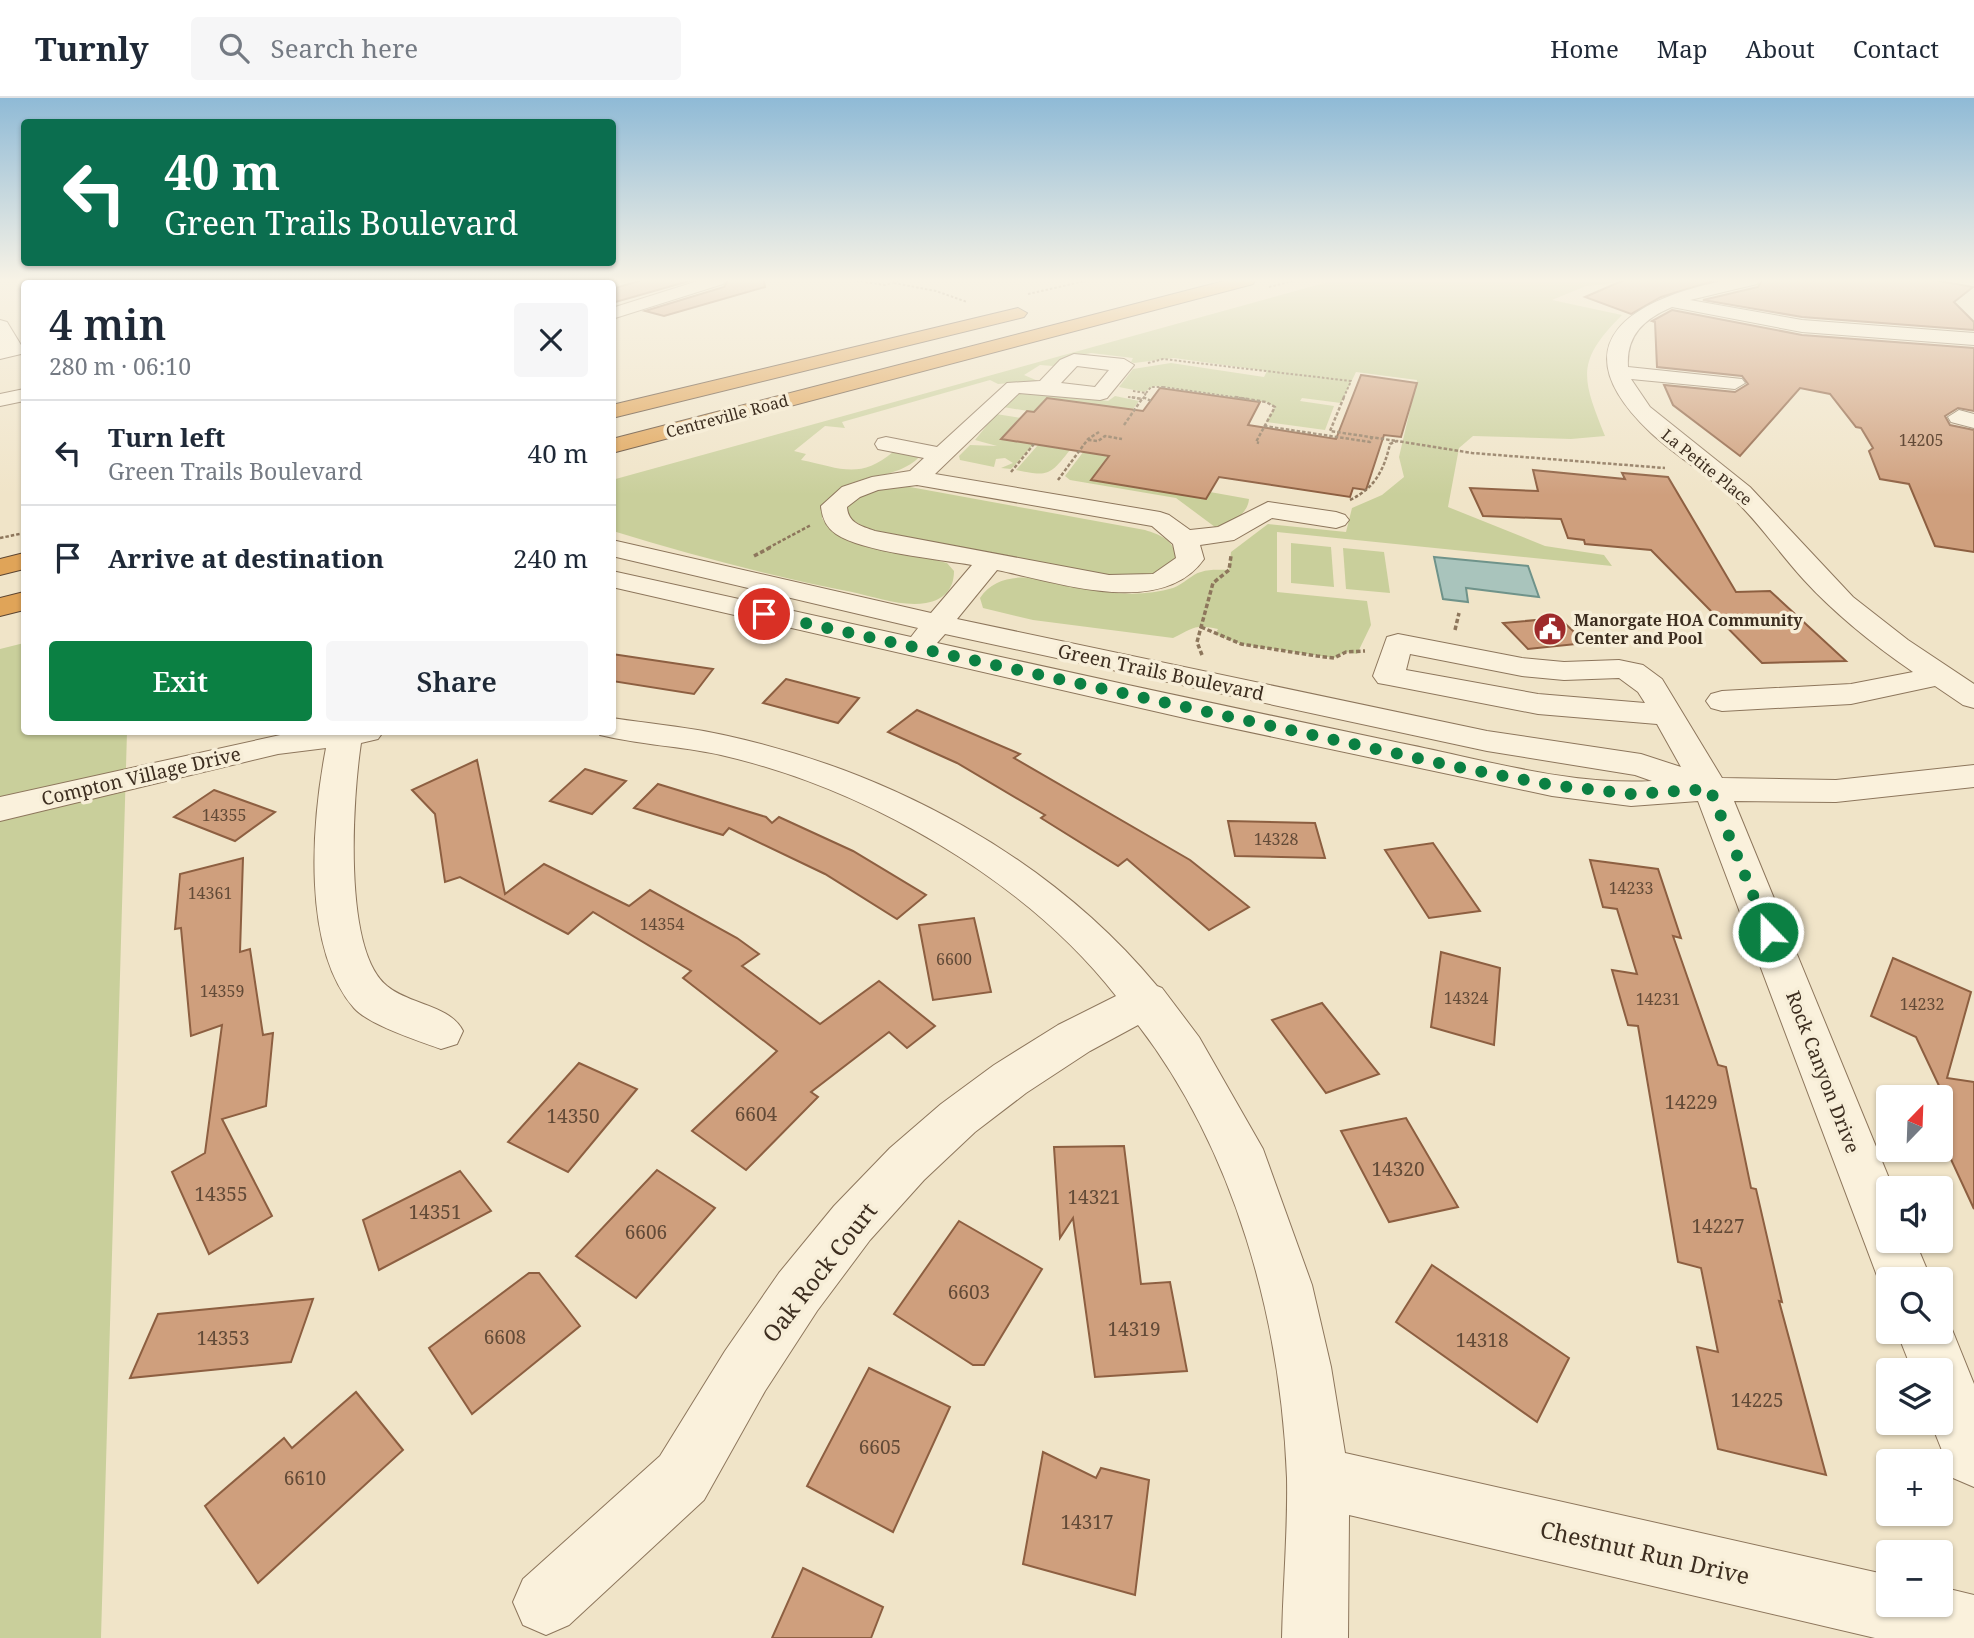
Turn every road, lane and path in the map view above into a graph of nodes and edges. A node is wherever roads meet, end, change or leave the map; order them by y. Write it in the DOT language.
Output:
graph roads {
  1 [pos="858,352"];
  2 [pos="972,352"];
  3 [pos="1617,352"];
  4 [pos="1137,365"];
  5 [pos="1619,372"];
  6 [pos="1735,383"];
  7 [pos="1045,387"];
  8 [pos="1146,393"];
  9 [pos="21,396"];
  10 [pos="1126,397"];
  11 [pos="0,400"];
  12 [pos="616,411"];
  13 [pos="1124,425"];
  14 [pos="1264,426"];
  15 [pos="1099,432"];
  16 [pos="1372,437"];
  17 [pos="1088,439"];
  18 [pos="1122,439"];
  19 [pos="1397,441"];
  20 [pos="1259,443"];
  21 [pos="886,444"];
  22 [pos="1034,444"];
  23 [pos="616,445"];
  24 [pos="944,455"];
  25 [pos="1712,469"];
  26 [pos="1023,474"];
  27 [pos="917,478"];
  28 [pos="1070,483"];
  29 [pos="1343,510"];
  30 [pos="21,534"];
  31 [pos="0,538"];
  32 [pos="1185,539"];
  33 [pos="1227,547"];
  34 [pos="616,549"];
  35 [pos="990,561"];
  36 [pos="21,562"];
  37 [pos="0,567"];
  38 [pos="616,580"];
  39 [pos="21,602"];
  40 [pos="0,607"];
  41 [pos="938,624"];
  42 [pos="1201,627"];
  43 [pos="917,648"];
  44 [pos="1394,657"];
  45 [pos="1206,666"];
  46 [pos="1939,676"];
  47 [pos="1974,698"];
  48 [pos="1722,701"];
  49 [pos="1667,715"];
  50 [pos="616,729"];
  51 [pos="342,735"];
  52 [pos="355,735"];
  53 [pos="1974,776"];
  54 [pos="1710,789"];
  55 [pos="0,809"];
  56 [pos="1147,1000"];
  57 [pos="441,1031"];
  58 [pos="1876,1207"];
  59 [pos="1953,1404"];
  60 [pos="1974,1457"];
  61 [pos="1317,1477"];
  62 [pos="546,1602"];
  63 [pos="1974,1628"];
  64 [pos="1315,1638"];
  1 -- 12 [label="highway, Centreville Road"];
  2 -- 23 [label="highway, Centreville Road"];
  3 -- 5 [label="street"];
  4 -- 16 [label="path"];
  5 -- 6 [label="street"];
  5 -- 25 [label="street, La Petite Place"];
  7 -- 24 [label="street"];
  8 -- 14 [label="path"];
  9 -- 11 [label="street"];
  10 -- 13 [label="path"];
  14 -- 16 [label="path"];
  14 -- 20 [label="path"];
  15 -- 17 [label="path"];
  16 -- 19 [label="path"];
  17 -- 18 [label="path"];
  17 -- 28 [label="path"];
  19 -- 25 [label="path"];
  19 -- 29 [label="path"];
  21 -- 24 [label="street"];
  22 -- 26 [label="path"];
  24 -- 27 [label="street"];
  25 -- 46 [label="street, La Petite Place"];
  27 -- 32 [label="street"];
  27 -- 35 [label="street"];
  29 -- 32 [label="street"];
  30 -- 31 [label="path"];
  32 -- 35 [label="street"];
  33 -- 42 [label="path"];
  34 -- 41 [label="street, Green Trails Boulevard"];
  35 -- 41 [label="street"];
  36 -- 37 [label="highway"];
  38 -- 43 [label="street, Green Trails Boulevard"];
  39 -- 40 [label="highway"];
  41 -- 43 [label="street"];
  41 -- 54 [label="street, Green Trails Boulevard"];
  42 -- 44 [label="path"];
  42 -- 45 [label="path"];
  43 -- 54 [label="street, Green Trails Boulevard"];
  44 -- 49 [label="street"];
  44 -- 49 [label="street, Rock Canyon Drive"];
  46 -- 47 [label="street, La Petite Place"];
  46 -- 48 [label="street"];
  49 -- 54 [label="street, Rock Canyon Drive"];
  50 -- 56 [label="street"];
  51 -- 55 [label="street, Compton Village Drive"];
  52 -- 57 [label="street"];
  53 -- 54 [label="street, Green Trails Boulevard"];
  54 -- 58 [label="street, Rock Canyon Drive"];
  56 -- 61 [label="street"];
  56 -- 62 [label="street, Oak Rock Court"];
  59 -- 60 [label="street"];
  61 -- 63 [label="street, Chestnut Run Drive"];
  61 -- 64 [label="street"];
}
